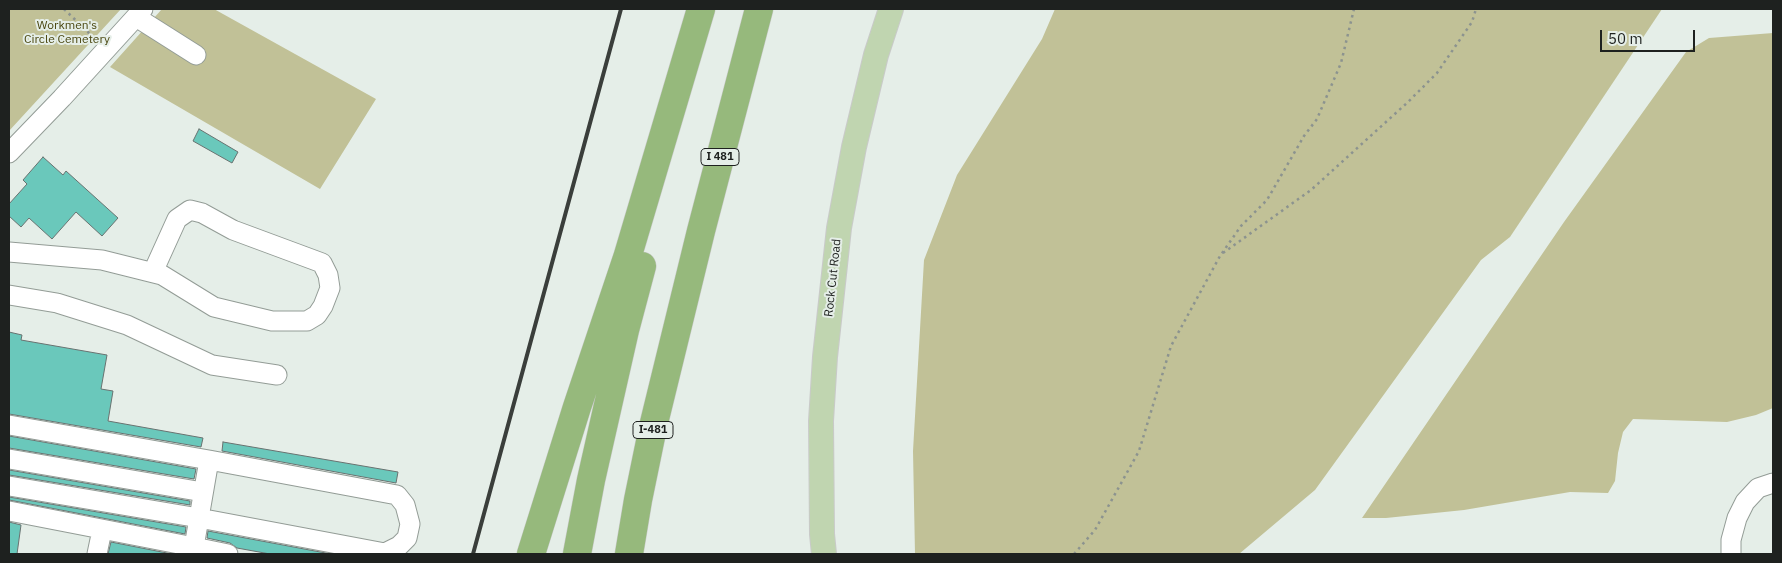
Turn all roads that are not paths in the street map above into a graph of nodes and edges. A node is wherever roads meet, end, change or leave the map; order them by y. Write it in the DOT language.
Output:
graph roads {
  1 [pos="701,9"];
  2 [pos="759,9"];
  3 [pos="891,9"];
  4 [pos="140,13"];
  5 [pos="693,40"];
  6 [pos="196,55"];
  7 [pos="9,153"];
  8 [pos="9,252"];
  9 [pos="153,272"];
  10 [pos="9,295"];
  11 [pos="683,306"];
  12 [pos="276,376"];
  13 [pos="9,425"];
  14 [pos="9,459"];
  15 [pos="208,460"];
  16 [pos="1773,483"];
  17 [pos="9,486"];
  18 [pos="203,492"];
  19 [pos="9,511"];
  20 [pos="199,518"];
  21 [pos="102,530"];
  22 [pos="193,551"];
  23 [pos="97,554"];
  24 [pos="228,554"];
  25 [pos="384,554"];
  26 [pos="531,554"];
  27 [pos="577,554"];
  28 [pos="629,554"];
  29 [pos="824,554"];
  30 [pos="1731,554"];
  1 -- 5 [label="highway"];
  2 -- 11 [label="highway, I 481"];
  3 -- 29 [label="main road, Rock Cut Road"];
  4 -- 6 [label="street"];
  4 -- 7 [label="street"];
  5 -- 26 [label="highway"];
  5 -- 27 [label="highway"];
  8 -- 9 [label="street"];
  9 -- 9 [label="street"];
  10 -- 12 [label="street"];
  11 -- 28 [label="highway, I-481"];
  13 -- 15 [label="street"];
  14 -- 18 [label="street"];
  15 -- 18 [label="street"];
  15 -- 25 [label="street"];
  16 -- 30 [label="street"];
  17 -- 20 [label="street"];
  18 -- 20 [label="street"];
  19 -- 21 [label="street"];
  20 -- 22 [label="street"];
  20 -- 25 [label="street"];
  21 -- 22 [label="street"];
  21 -- 23 [label="street"];
  22 -- 24 [label="street"];
}
